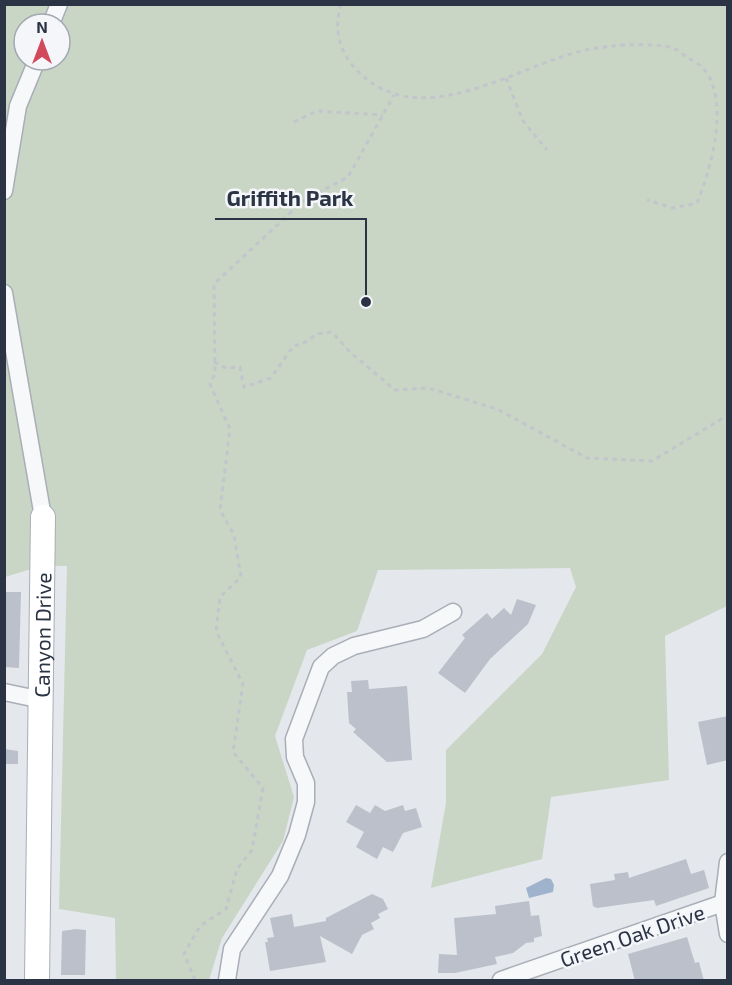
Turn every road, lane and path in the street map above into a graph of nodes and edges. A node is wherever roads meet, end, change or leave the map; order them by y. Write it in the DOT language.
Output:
graph roads {
  1 [pos="341,4"];
  2 [pos="32,72"];
  3 [pos="506,78"];
  4 [pos="394,95"];
  5 [pos="383,115"];
  6 [pos="294,122"];
  7 [pos="547,150"];
  8 [pos="4,191"];
  9 [pos="647,200"];
  10 [pos="4,293"];
  11 [pos="214,362"];
  12 [pos="728,415"];
  13 [pos="43,517"];
  14 [pos="453,612"];
  15 [pos="4,692"];
  16 [pos="42,700"];
  17 [pos="728,862"];
  18 [pos="723,903"];
  19 [pos="728,934"];
  20 [pos="36,981"];
  21 [pos="195,981"];
  22 [pos="226,981"];
  23 [pos="501,981"];
  1 -- 4 [label="path"];
  2 -- 8 [label="street"];
  3 -- 4 [label="path"];
  3 -- 7 [label="path"];
  3 -- 9 [label="path"];
  4 -- 5 [label="path"];
  5 -- 6 [label="path"];
  5 -- 11 [label="path"];
  10 -- 13 [label="street, Canyon Drive"];
  11 -- 12 [label="path"];
  11 -- 21 [label="path"];
  13 -- 16 [label="street, Canyon Drive"];
  14 -- 22 [label="street"];
  15 -- 16 [label="street"];
  16 -- 20 [label="street, Canyon Drive"];
  17 -- 18 [label="street, Green Oak Drive"];
  18 -- 19 [label="street"];
  18 -- 23 [label="street, Green Oak Drive"];
}
